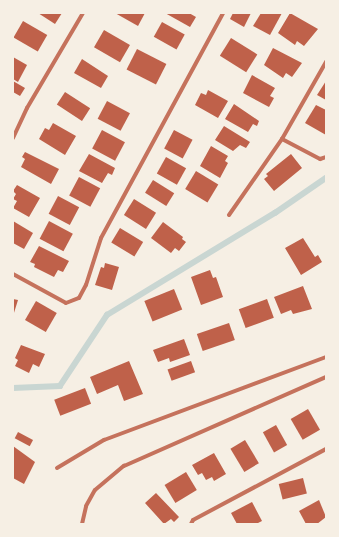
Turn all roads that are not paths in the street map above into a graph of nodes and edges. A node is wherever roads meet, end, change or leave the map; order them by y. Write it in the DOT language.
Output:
graph roads {
  1 [pos="83,13"];
  2 [pos="223,13"];
  3 [pos="326,62"];
  4 [pos="13,138"];
  5 [pos="282,139"];
  6 [pos="326,157"];
  7 [pos="229,215"];
  8 [pos="13,274"];
  9 [pos="326,357"];
  10 [pos="326,377"];
  11 [pos="326,449"];
  12 [pos="58,468"];
  13 [pos="82,524"];
  14 [pos="191,524"];
  1 -- 4 [label="street"];
  2 -- 8 [label="street"];
  3 -- 5 [label="street"];
  5 -- 6 [label="street"];
  5 -- 7 [label="street"];
  9 -- 12 [label="street"];
  10 -- 13 [label="street"];
  11 -- 14 [label="street"];
}
